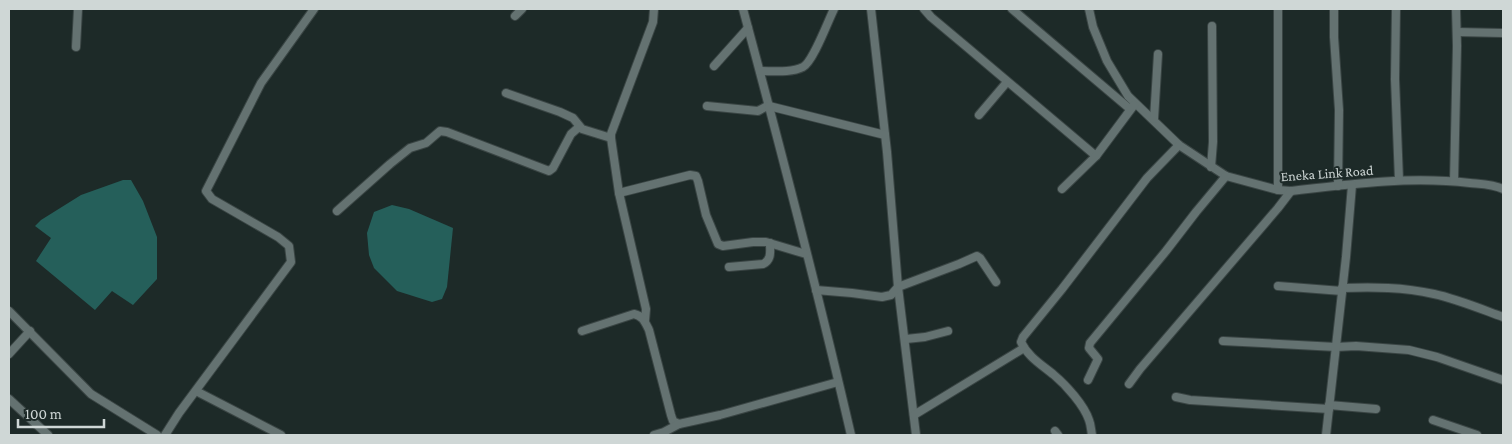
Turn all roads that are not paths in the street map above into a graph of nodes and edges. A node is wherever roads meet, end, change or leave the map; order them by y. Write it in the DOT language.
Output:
graph roads {
  1 [pos="78,9"];
  2 [pos="314,9"];
  3 [pos="522,9"];
  4 [pos="654,9"];
  5 [pos="743,9"];
  6 [pos="834,9"];
  7 [pos="871,9"];
  8 [pos="924,9"];
  9 [pos="1012,9"];
  10 [pos="1089,9"];
  11 [pos="1278,9"];
  12 [pos="1334,9"];
  13 [pos="1396,9"];
  14 [pos="1456,9"];
  15 [pos="515,16"];
  16 [pos="1212,26"];
  17 [pos="748,28"];
  18 [pos="1457,32"];
  19 [pos="1503,34"];
  20 [pos="76,48"];
  21 [pos="1158,54"];
  22 [pos="714,66"];
  23 [pos="760,71"];
  24 [pos="1007,82"];
  25 [pos="506,93"];
  26 [pos="707,106"];
  27 [pos="769,106"];
  28 [pos="1133,106"];
  29 [pos="979,115"];
  30 [pos="1154,119"];
  31 [pos="579,127"];
  32 [pos="885,135"];
  33 [pos="611,138"];
  34 [pos="1179,145"];
  35 [pos="1096,156"];
  36 [pos="1211,167"];
  37 [pos="1226,176"];
  38 [pos="1400,180"];
  39 [pos="1454,181"];
  40 [pos="1352,185"];
  41 [pos="1338,186"];
  42 [pos="1502,188"];
  43 [pos="1062,189"];
  44 [pos="1278,190"];
  45 [pos="1291,191"];
  46 [pos="620,193"];
  47 [pos="337,211"];
  48 [pos="770,243"];
  49 [pos="806,254"];
  50 [pos="729,267"];
  51 [pos="996,282"];
  52 [pos="1278,286"];
  53 [pos="898,287"];
  54 [pos="816,290"];
  55 [pos="1342,290"];
  56 [pos="9,311"];
  57 [pos="1503,317"];
  58 [pos="645,321"];
  59 [pos="582,330"];
  60 [pos="30,331"];
  61 [pos="948,331"];
  62 [pos="906,339"];
  63 [pos="1223,341"];
  64 [pos="1336,347"];
  65 [pos="1024,348"];
  66 [pos="9,354"];
  67 [pos="1088,380"];
  68 [pos="1503,380"];
  69 [pos="838,382"];
  70 [pos="1129,384"];
  71 [pos="196,391"];
  72 [pos="1176,397"];
  73 [pos="9,399"];
  74 [pos="1329,407"];
  75 [pos="1376,409"];
  76 [pos="914,415"];
  77 [pos="1433,420"];
  78 [pos="679,424"];
  79 [pos="48,435"];
  80 [pos="157,435"];
  81 [pos="165,435"];
  82 [pos="281,435"];
  83 [pos="654,435"];
  84 [pos="851,435"];
  85 [pos="916,435"];
  86 [pos="1092,435"];
  87 [pos="1326,435"];
  88 [pos="1477,435"];
  1 -- 20 [label="street"];
  2 -- 71 [label="street"];
  3 -- 15 [label="street"];
  4 -- 33 [label="street"];
  5 -- 17 [label="street"];
  6 -- 23 [label="street"];
  7 -- 32 [label="street"];
  8 -- 24 [label="street"];
  9 -- 28 [label="street"];
  10 -- 28 [label="street, Eneka Link Road"];
  11 -- 44 [label="street"];
  12 -- 41 [label="street"];
  13 -- 38 [label="street"];
  14 -- 18 [label="street"];
  16 -- 36 [label="street"];
  17 -- 22 [label="street"];
  17 -- 23 [label="street"];
  18 -- 19 [label="street"];
  18 -- 39 [label="street"];
  21 -- 30 [label="street"];
  23 -- 27 [label="street"];
  24 -- 29 [label="street"];
  24 -- 35 [label="street"];
  25 -- 31 [label="street"];
  26 -- 27 [label="street"];
  27 -- 32 [label="street"];
  27 -- 49 [label="street"];
  28 -- 30 [label="street, Eneka Link Road"];
  28 -- 35 [label="street"];
  30 -- 34 [label="street, Eneka Link Road"];
  31 -- 33 [label="street"];
  31 -- 47 [label="street"];
  32 -- 53 [label="street"];
  33 -- 46 [label="street"];
  34 -- 36 [label="street, Eneka Link Road"];
  34 -- 65 [label="street"];
  35 -- 43 [label="street"];
  36 -- 37 [label="street, Eneka Link Road"];
  37 -- 44 [label="street, Eneka Link Road"];
  37 -- 67 [label="street"];
  38 -- 39 [label="street, Eneka Link Road"];
  38 -- 40 [label="street, Eneka Link Road"];
  39 -- 42 [label="street, Eneka Link Road"];
  40 -- 41 [label="street, Eneka Link Road"];
  40 -- 55 [label="street"];
  41 -- 45 [label="street, Eneka Link Road"];
  44 -- 45 [label="street, Eneka Link Road"];
  45 -- 70 [label="street"];
  46 -- 48 [label="street"];
  46 -- 58 [label="street"];
  48 -- 49 [label="street"];
  48 -- 50 [label="street"];
  49 -- 54 [label="street"];
  51 -- 53 [label="street"];
  52 -- 55 [label="street"];
  53 -- 54 [label="street"];
  53 -- 62 [label="street"];
  54 -- 69 [label="street"];
  55 -- 57 [label="street"];
  55 -- 64 [label="street"];
  56 -- 60 [label="street"];
  58 -- 59 [label="street"];
  58 -- 78 [label="street"];
  60 -- 66 [label="street"];
  60 -- 80 [label="street"];
  61 -- 62 [label="street"];
  62 -- 76 [label="street"];
  63 -- 64 [label="street"];
  64 -- 68 [label="street"];
  64 -- 74 [label="street"];
  65 -- 76 [label="street"];
  65 -- 86 [label="street"];
  69 -- 78 [label="street"];
  69 -- 84 [label="street"];
  71 -- 81 [label="street"];
  71 -- 82 [label="street"];
  72 -- 74 [label="street"];
  73 -- 79 [label="street"];
  74 -- 75 [label="street"];
  74 -- 87 [label="street"];
  76 -- 85 [label="street"];
  77 -- 88 [label="street"];
  78 -- 83 [label="street"];
}
